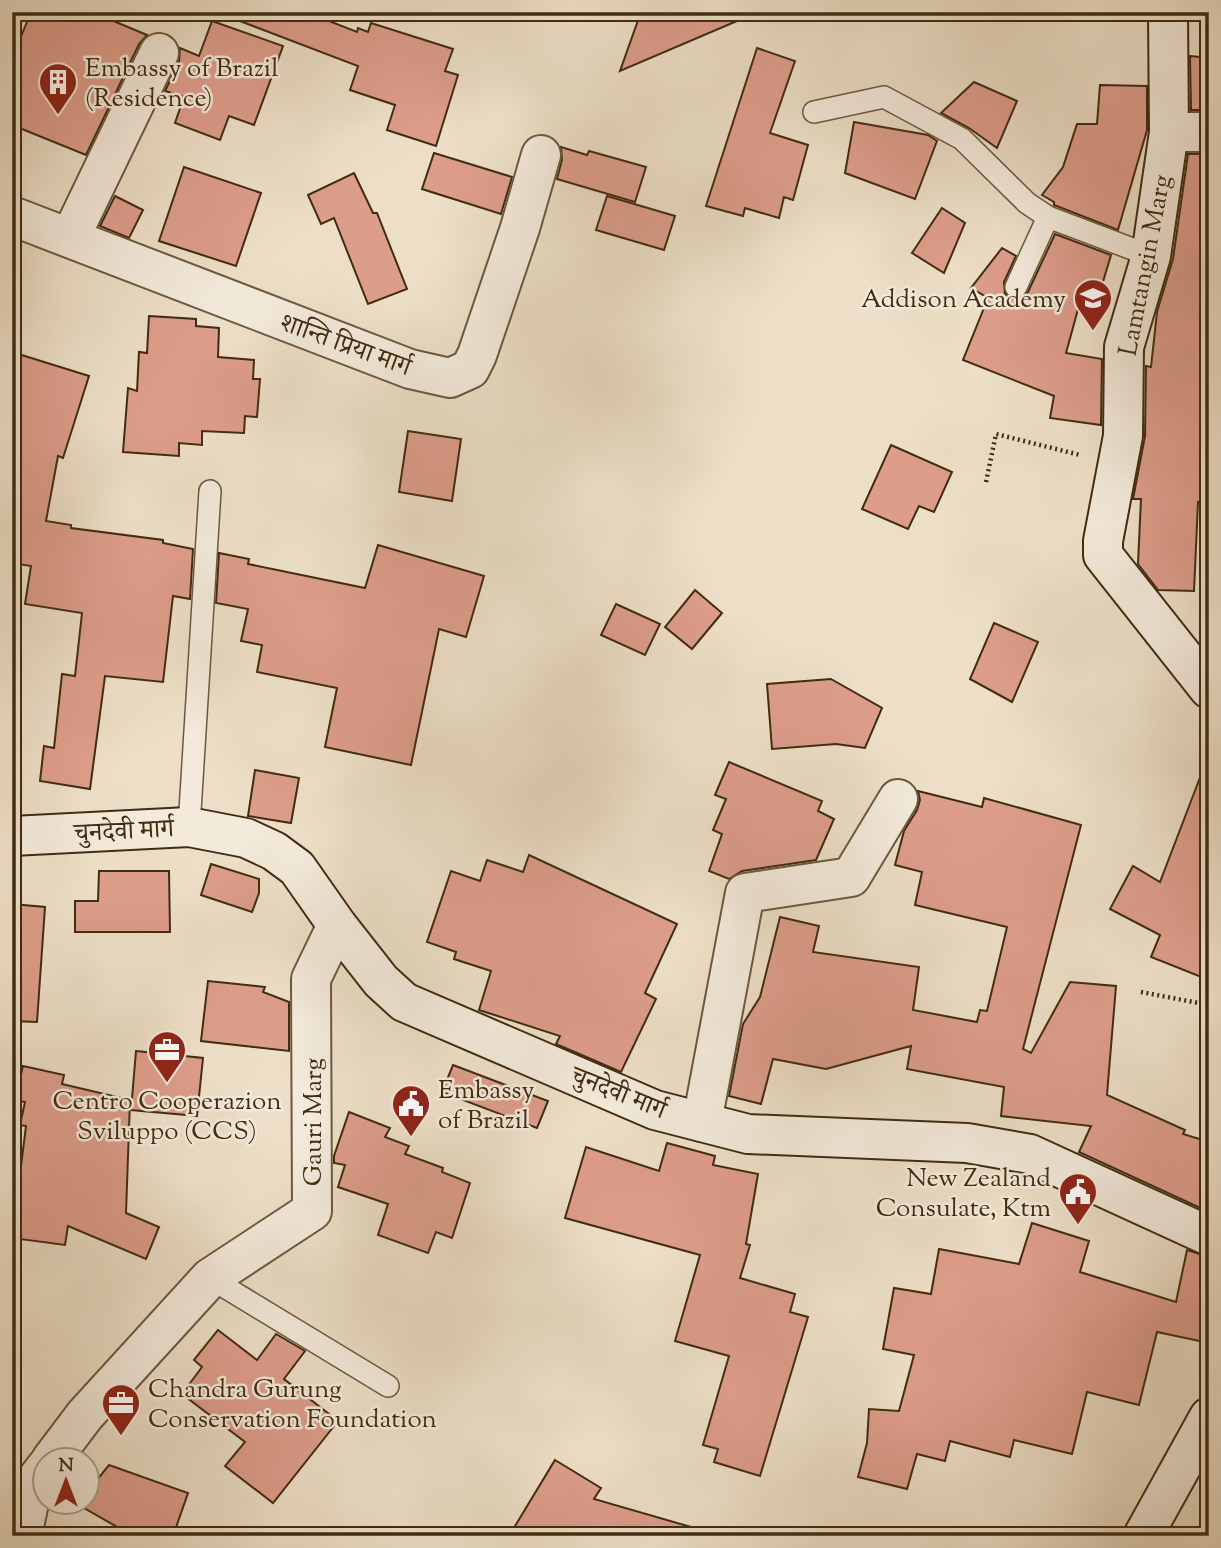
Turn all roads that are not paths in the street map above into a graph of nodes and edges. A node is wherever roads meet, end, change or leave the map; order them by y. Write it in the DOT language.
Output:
graph roads {
  1 [pos="1168,12"];
  2 [pos="159,53"];
  3 [pos="814,112"];
  4 [pos="1169,132"];
  5 [pos="1209,132"];
  6 [pos="541,155"];
  7 [pos="12,216"];
  8 [pos="1048,217"];
  9 [pos="71,238"];
  10 [pos="1151,256"];
  11 [pos="1016,287"];
  12 [pos="210,491"];
  13 [pos="1209,689"];
  14 [pos="898,799"];
  15 [pos="189,827"];
  16 [pos="12,836"];
  17 [pos="337,925"];
  18 [pos="702,1122"];
  19 [pos="1209,1236"];
  20 [pos="210,1278"];
  21 [pos="388,1386"];
  22 [pos="1209,1417"];
  23 [pos="62,1446"];
  24 [pos="32,1488"];
  25 [pos="22,1536"];
  26 [pos="1143,1536"];
  1 -- 4 [label="street, Lamtangin Marg"];
  2 -- 9 [label="street"];
  3 -- 8 [label="lane"];
  4 -- 5 [label="street"];
  4 -- 10 [label="street, Lamtangin Marg"];
  6 -- 9 [label="street, शान्ति प्रिया मार्ग"];
  7 -- 9 [label="street, शान्ति प्रिया मार्ग"];
  8 -- 10 [label="lane"];
  8 -- 11 [label="lane"];
  10 -- 13 [label="street, Lamtangin Marg"];
  12 -- 15 [label="lane"];
  14 -- 18 [label="street"];
  15 -- 16 [label="street, चुनदेवी मार्ग"];
  15 -- 17 [label="street, चुनदेवी मार्ग"];
  17 -- 18 [label="street, चुनदेवी मार्ग"];
  17 -- 20 [label="street, Gauri Marg"];
  18 -- 19 [label="street, चुनदेवी मार्ग"];
  20 -- 21 [label="lane"];
  20 -- 23 [label="street, Gauri Marg"];
  22 -- 26 [label="street"];
  24 -- 25 [label="street"];
}
